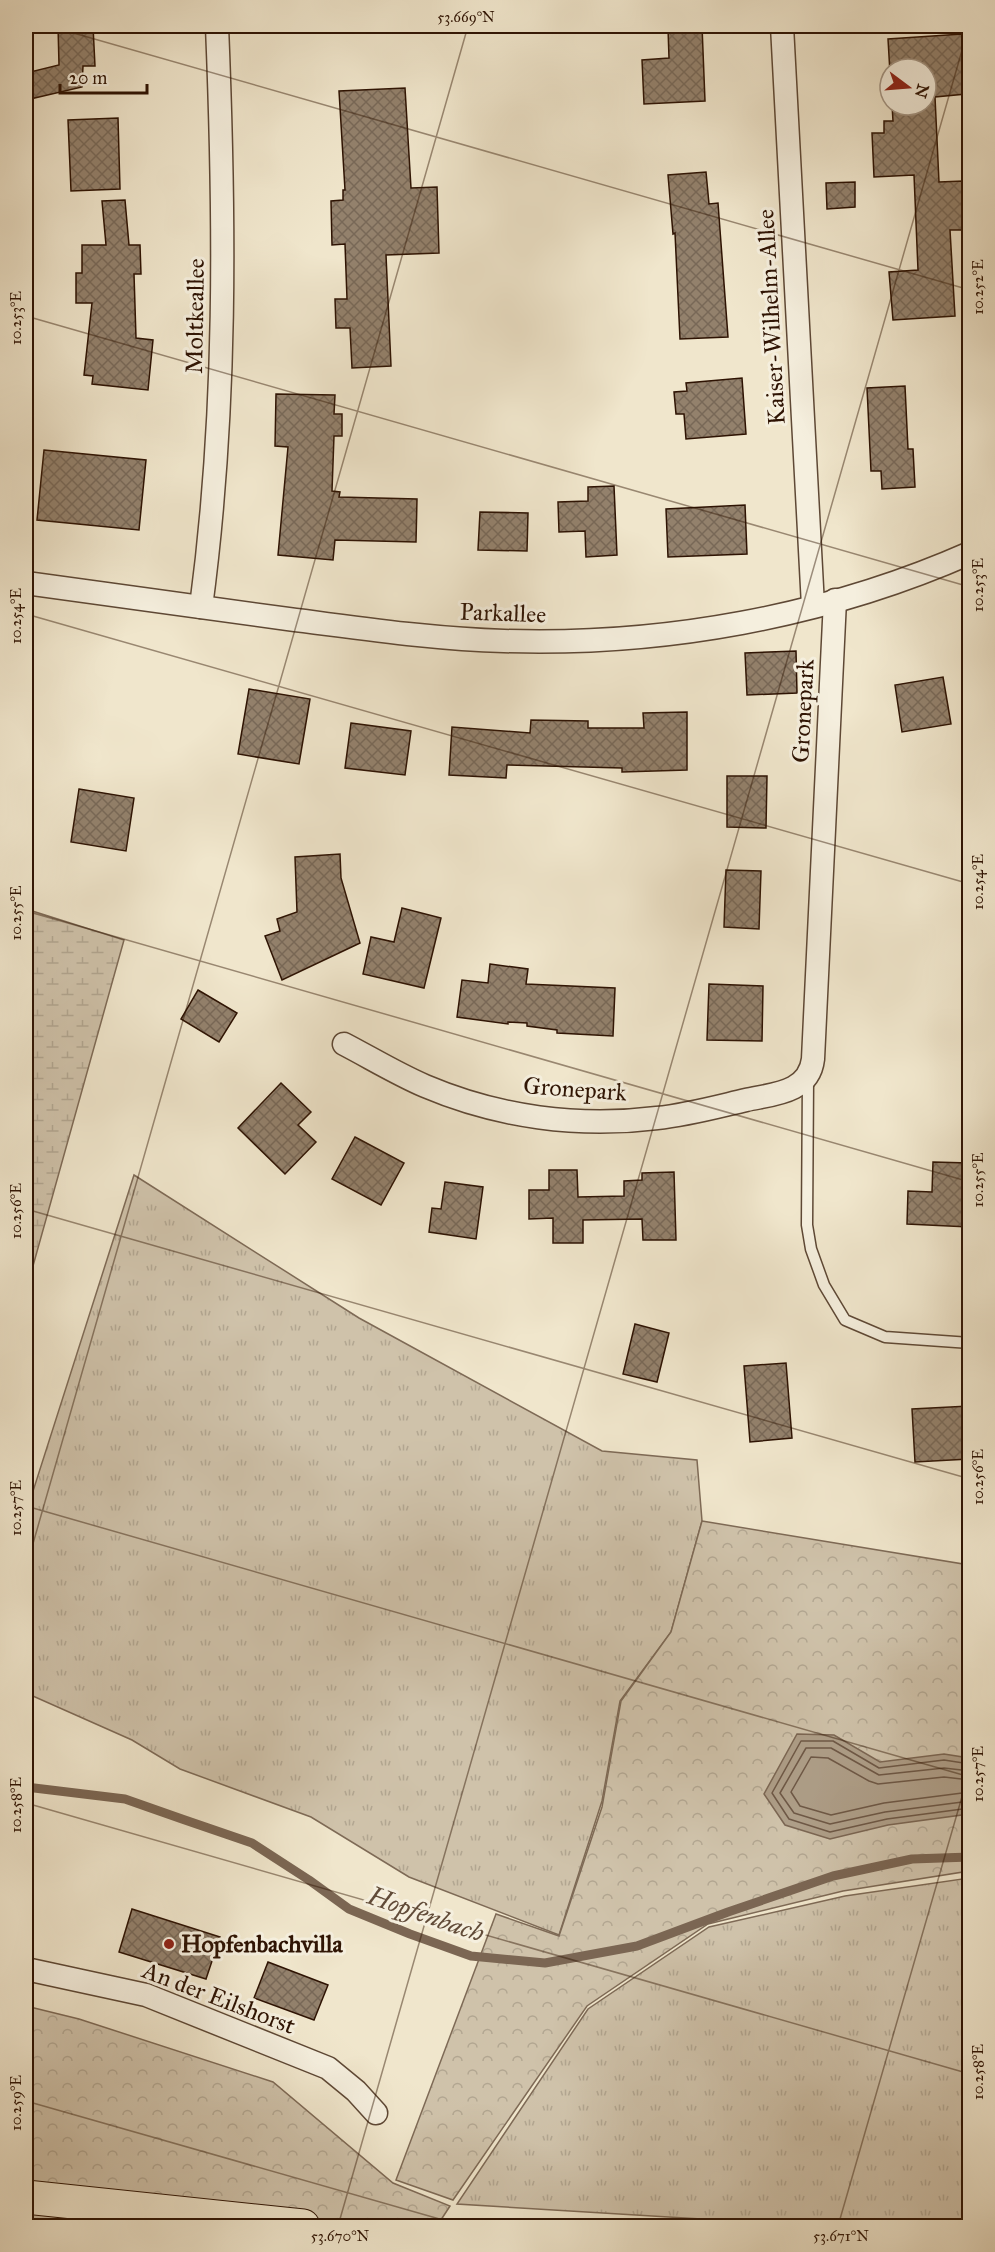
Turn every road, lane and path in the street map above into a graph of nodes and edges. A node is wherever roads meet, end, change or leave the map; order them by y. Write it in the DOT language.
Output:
graph roads {
  1 [pos="217,26"];
  2 [pos="782,26"];
  3 [pos="969,553"];
  4 [pos="26,584"];
  5 [pos="824,603"];
  6 [pos="201,607"];
  7 [pos="344,1044"];
  8 [pos="808,1076"];
  9 [pos="969,1343"];
  10 [pos="26,1969"];
  11 [pos="376,2113"];
  12 [pos="26,2197"];
  13 [pos="303,2226"];
  1 -- 6 [label="street, Moltkeallee"];
  2 -- 5 [label="street, Kaiser-Wilhelm-Allee"];
  3 -- 5 [label="street, Parkallee"];
  4 -- 6 [label="street, Parkallee"];
  5 -- 6 [label="street, Parkallee"];
  5 -- 8 [label="street, Gronepark"];
  7 -- 8 [label="street, Gronepark"];
  8 -- 9 [label="lane, Gronepark"];
  10 -- 11 [label="street, An der Eilshorst"];
  12 -- 13 [label="main road"];
}
